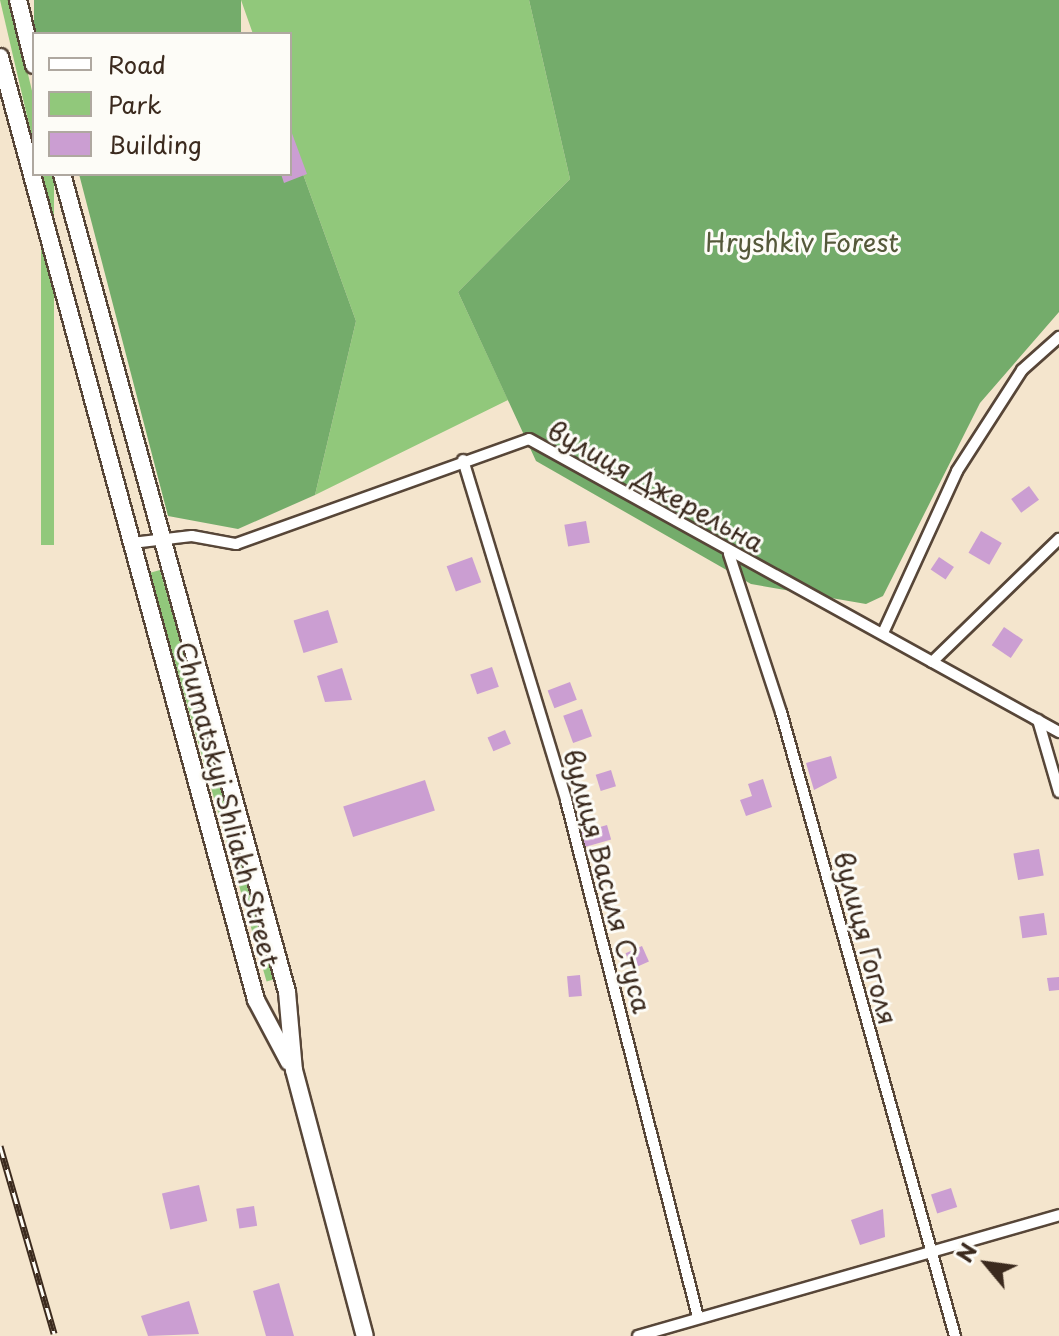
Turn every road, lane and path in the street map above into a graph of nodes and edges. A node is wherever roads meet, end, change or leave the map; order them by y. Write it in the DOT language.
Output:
graph roads {
  1 [pos="18,0"];
  2 [pos="0,57"];
  3 [pos="32,57"];
  4 [pos="32,175"];
  5 [pos="32,176"];
  6 [pos="63,176"];
  7 [pos="1059,337"];
  8 [pos="463,460"];
  9 [pos="162,538"];
  10 [pos="1059,539"];
  11 [pos="132,543"];
  12 [pos="729,554"];
  13 [pos="883,633"];
  14 [pos="932,662"];
  15 [pos="1038,720"];
  16 [pos="1059,732"];
  17 [pos="1059,792"];
  18 [pos="294,1070"];
  19 [pos="1059,1215"];
  20 [pos="931,1251"];
  21 [pos="698,1317"];
  22 [pos="365,1336"];
  23 [pos="638,1336"];
  24 [pos="955,1336"];
  1 -- 3 [label="main road"];
  2 -- 4 [label="main road, Chumatskyi Shliakh Street"];
  5 -- 11 [label="main road, Chumatskyi Shliakh Street"];
  6 -- 9 [label="main road, Chumatskyi Shliakh Street"];
  7 -- 13 [label="street"];
  8 -- 9 [label="street, вулиця Джерельна"];
  8 -- 12 [label="street, вулиця Джерельна"];
  8 -- 21 [label="street, вулиця Василя Стуса"];
  9 -- 11 [label="street"];
  9 -- 18 [label="main road, Chumatskyi Shliakh Street"];
  10 -- 14 [label="street"];
  11 -- 18 [label="main road, Chumatskyi Shliakh Street"];
  12 -- 13 [label="street, вулиця Джерельна"];
  12 -- 20 [label="street, вулиця Гоголя"];
  13 -- 14 [label="street, вулиця Джерельна"];
  14 -- 15 [label="street, вулиця Джерельна"];
  15 -- 16 [label="street, вулиця Джерельна"];
  15 -- 17 [label="street"];
  18 -- 22 [label="main road, Chumatskyi Shliakh Street"];
  19 -- 20 [label="street"];
  20 -- 21 [label="street"];
  20 -- 24 [label="street, вулиця Гоголя"];
  21 -- 23 [label="street"];
}
